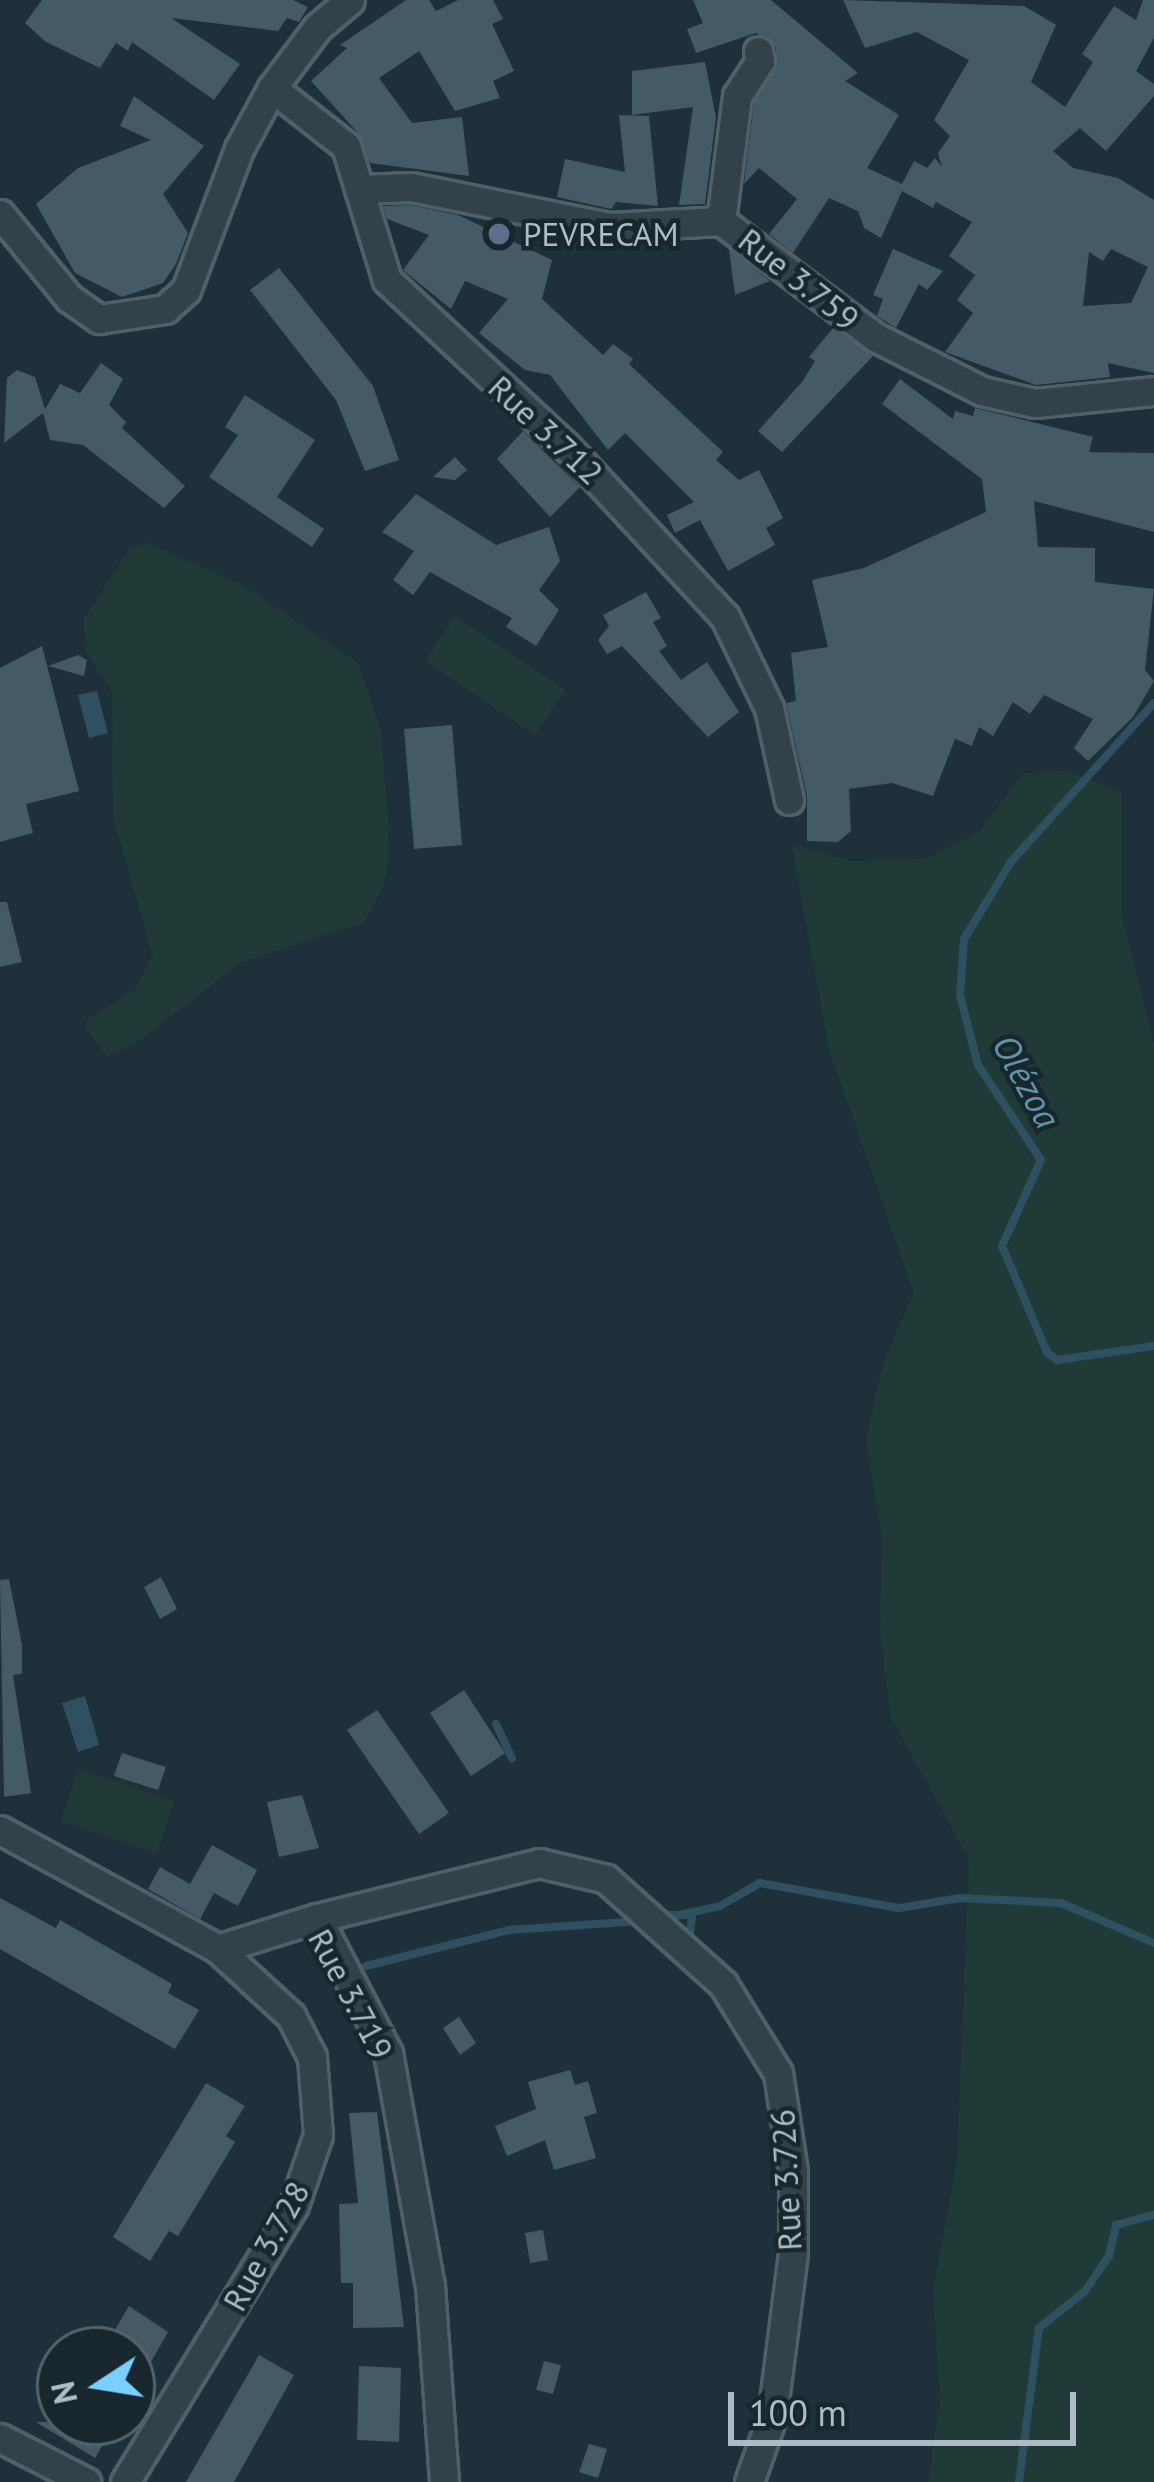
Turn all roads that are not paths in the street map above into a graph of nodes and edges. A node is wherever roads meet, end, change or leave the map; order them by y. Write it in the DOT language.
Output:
graph roads {
  1 [pos="350,0"];
  2 [pos="758,51"];
  3 [pos="272,88"];
  4 [pos="360,189"];
  5 [pos="0,214"];
  6 [pos="721,221"];
  7 [pos="1154,392"];
  8 [pos="789,800"];
  9 [pos="0,1830"];
  10 [pos="317,1918"];
  11 [pos="218,1949"];
  12 [pos="0,2438"];
  13 [pos="86,2482"];
  14 [pos="125,2482"];
  15 [pos="444,2482"];
  16 [pos="749,2482"];
  1 -- 3 [label="street"];
  2 -- 6 [label="street"];
  3 -- 4 [label="street, Rue 3.712"];
  3 -- 5 [label="street"];
  4 -- 6 [label="street, Rue 3.759"];
  4 -- 8 [label="street, Rue 3.712"];
  6 -- 7 [label="street, Rue 3.759"];
  9 -- 11 [label="street"];
  10 -- 11 [label="street, Rue 3.719"];
  10 -- 15 [label="street, Rue 3.719"];
  10 -- 16 [label="street, Rue 3.726"];
  11 -- 14 [label="street, Rue 3.728"];
  12 -- 13 [label="street"];
}
